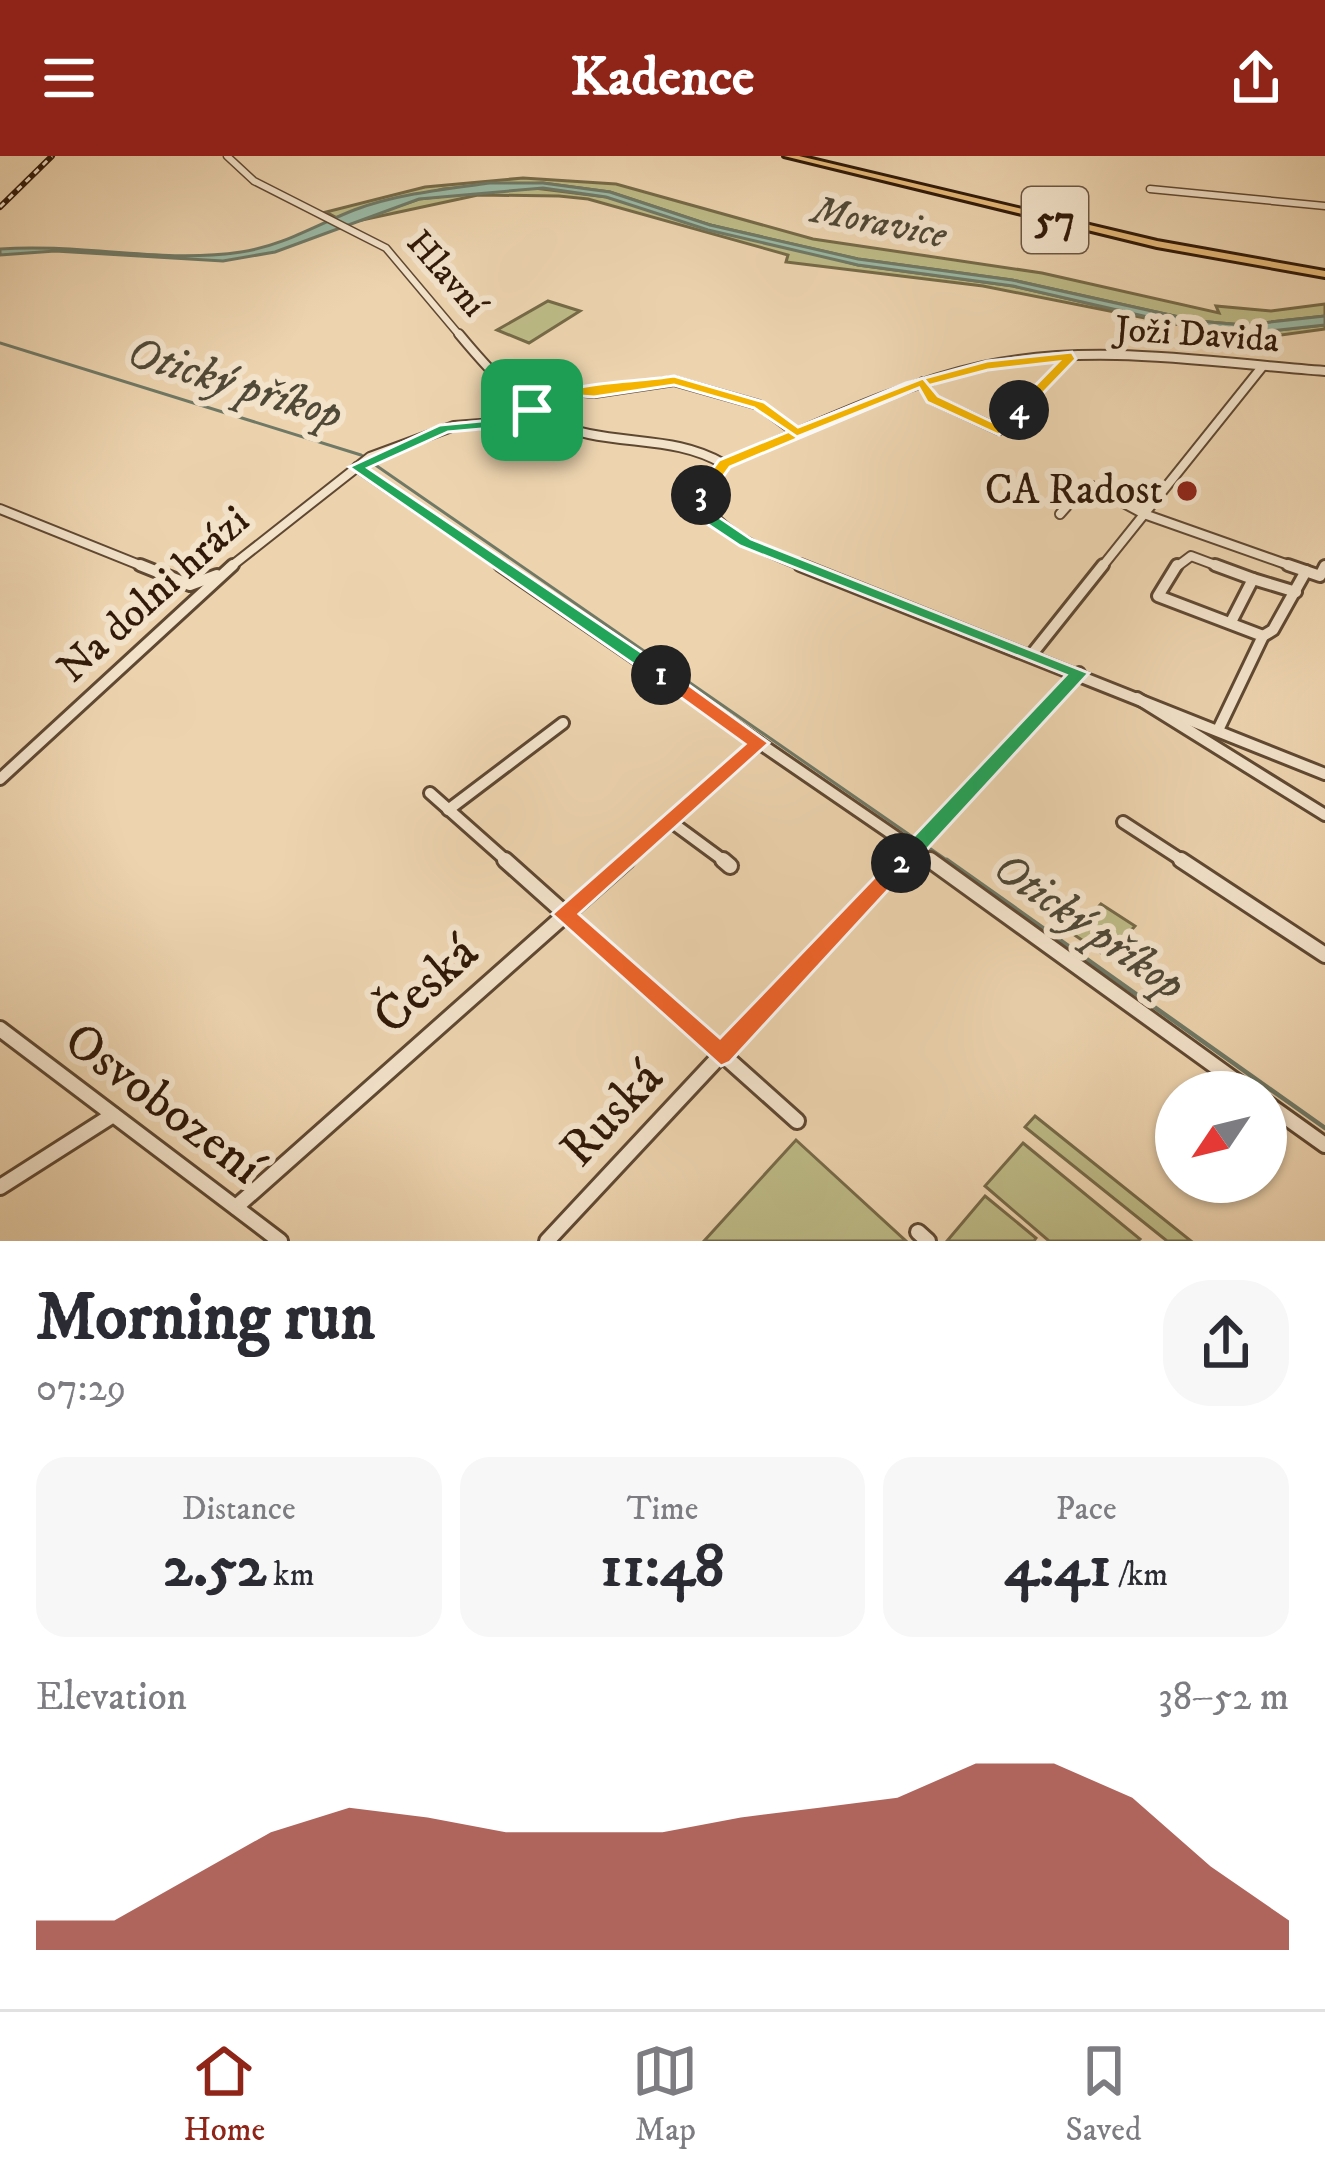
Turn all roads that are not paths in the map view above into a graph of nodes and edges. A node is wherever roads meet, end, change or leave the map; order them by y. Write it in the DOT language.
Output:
graph roads {
  1 [pos="227,156"];
  2 [pos="788,156"];
  3 [pos="1150,189"];
  4 [pos="1325,206"];
  5 [pos="1325,274"];
  6 [pos="1072,356"];
  7 [pos="1263,367"];
  8 [pos="1325,371"];
  9 [pos="923,382"];
  10 [pos="532,410"];
  11 [pos="546,419"];
  12 [pos="797,433"];
  13 [pos="363,462"];
  14 [pos="724,464"];
  15 [pos="0,508"];
  16 [pos="1060,514"];
  17 [pos="1144,514"];
  18 [pos="225,571"];
  19 [pos="1306,571"];
  20 [pos="1323,571"];
  21 [pos="1253,579"];
  22 [pos="1295,592"];
  23 [pos="1231,622"];
  24 [pos="1263,636"];
  25 [pos="1032,655"];
  26 [pos="1079,673"];
  27 [pos="1136,695"];
  28 [pos="1193,717"];
  29 [pos="562,723"];
  30 [pos="1219,728"];
  31 [pos="1235,735"];
  32 [pos="1200,741"];
  33 [pos="759,743"];
  34 [pos="1325,774"];
  35 [pos="0,779"];
  36 [pos="430,793"];
  37 [pos="448,809"];
  38 [pos="1325,815"];
  39 [pos="670,821"];
  40 [pos="1123,822"];
  41 [pos="919,844"];
  42 [pos="730,866"];
  43 [pos="563,914"];
  44 [pos="1325,955"];
  45 [pos="0,1029"];
  46 [pos="721,1054"];
  47 [pos="1223,1071"];
  48 [pos="113,1115"];
  49 [pos="1287,1118"];
  50 [pos="797,1121"];
  51 [pos="1325,1145"];
  52 [pos="0,1187"];
  53 [pos="236,1207"];
  54 [pos="280,1241"];
  55 [pos="547,1241"];
  1 -- 10 [label="street, Hlavní"];
  2 -- 5 [label="main road, 57"];
  3 -- 4 [label="street"];
  6 -- 7 [label="street, Joži Davida"];
  6 -- 9 [label="street, Joži Davida"];
  6 -- 9 [label="street"];
  7 -- 8 [label="street, Joži Davida"];
  7 -- 17 [label="street"];
  9 -- 12 [label="street, Joži Davida"];
  10 -- 11 [label="street, Hlavní"];
  10 -- 12 [label="street"];
  11 -- 13 [label="street, Na dolni hrázi"];
  11 -- 14 [label="street, Hlavní"];
  12 -- 14 [label="street, Joži Davida"];
  13 -- 18 [label="street, Na dolni hrázi"];
  13 -- 33 [label="street"];
  14 -- 25 [label="street"];
  15 -- 18 [label="street"];
  16 -- 17 [label="street"];
  17 -- 19 [label="street"];
  17 -- 25 [label="street"];
  18 -- 35 [label="street, Na dolni hrázi"];
  19 -- 20 [label="street"];
  19 -- 22 [label="street"];
  21 -- 22 [label="street"];
  21 -- 23 [label="street"];
  21 -- 23 [label="street"];
  22 -- 24 [label="street"];
  23 -- 24 [label="street"];
  24 -- 30 [label="street"];
  25 -- 26 [label="street"];
  26 -- 27 [label="street"];
  26 -- 41 [label="street, Ruská"];
  27 -- 28 [label="street"];
  27 -- 32 [label="street"];
  28 -- 30 [label="street"];
  28 -- 32 [label="street"];
  29 -- 37 [label="street"];
  30 -- 31 [label="street"];
  31 -- 32 [label="street"];
  31 -- 34 [label="street"];
  32 -- 38 [label="street"];
  33 -- 39 [label="street, Česká"];
  33 -- 41 [label="street"];
  36 -- 37 [label="street"];
  37 -- 43 [label="street"];
  39 -- 42 [label="street"];
  39 -- 43 [label="street, Česká"];
  40 -- 44 [label="street"];
  41 -- 46 [label="street, Ruská"];
  41 -- 47 [label="street"];
  43 -- 46 [label="street"];
  43 -- 53 [label="street, Česká"];
  45 -- 48 [label="street, Osvobození"];
  46 -- 50 [label="street"];
  46 -- 55 [label="street, Ruská"];
  48 -- 52 [label="street"];
  48 -- 53 [label="street, Osvobození"];
  49 -- 51 [label="street"];
  53 -- 54 [label="street, Osvobození"];
}
